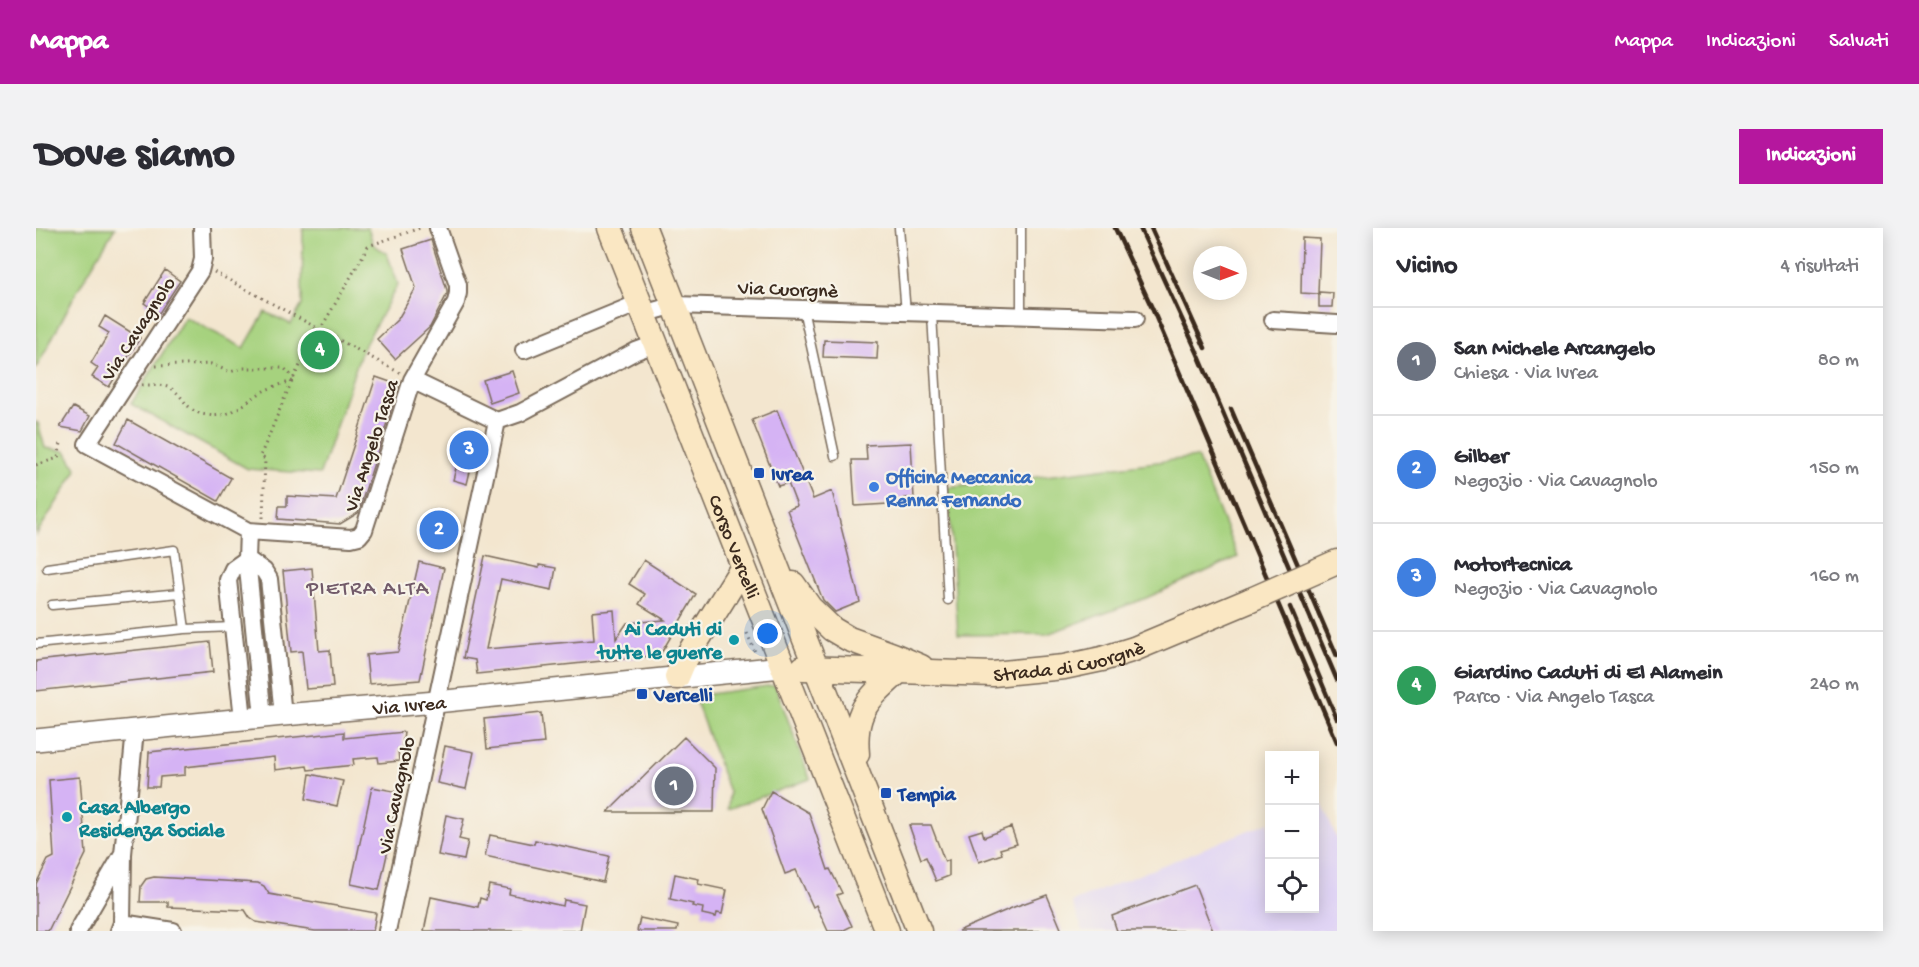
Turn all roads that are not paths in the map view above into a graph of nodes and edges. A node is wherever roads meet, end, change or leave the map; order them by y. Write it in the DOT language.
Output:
graph roads {
  1 [pos="202,228"];
  2 [pos="438,228"];
  3 [pos="610,228"];
  4 [pos="644,228"];
  5 [pos="899,228"];
  6 [pos="1021,228"];
  7 [pos="675,305"];
  8 [pos="641,308"];
  9 [pos="803,309"];
  10 [pos="906,313"];
  11 [pos="932,314"];
  12 [pos="1021,316"];
  13 [pos="1135,319"];
  14 [pos="1273,320"];
  15 [pos="1337,324"];
  16 [pos="656,344"];
  17 [pos="524,350"];
  18 [pos="412,380"];
  19 [pos="497,421"];
  20 [pos="87,444"];
  21 [pos="835,456"];
  22 [pos="255,531"];
  23 [pos="771,555"];
  24 [pos="247,559"];
  25 [pos="1328,566"];
  26 [pos="743,567"];
  27 [pos="47,568"];
  28 [pos="180,593"];
  29 [pos="948,600"];
  30 [pos="52,605"];
  31 [pos="233,627"];
  32 [pos="185,629"];
  33 [pos="36,644"];
  34 [pos="782,667"];
  35 [pos="817,668"];
  36 [pos="899,671"];
  37 [pos="932,672"];
  38 [pos="677,677"];
  39 [pos="436,702"];
  40 [pos="263,717"];
  41 [pos="135,730"];
  42 [pos="36,740"];
  43 [pos="859,775"];
  44 [pos="123,854"];
  45 [pos="120,927"];
  46 [pos="78,931"];
  47 [pos="173,931"];
  48 [pos="387,931"];
  49 [pos="887,931"];
  50 [pos="919,931"];
  1 -- 20 [label="street, Via Cavagnolo"];
  2 -- 18 [label="street, Via Angelo Tasca"];
  3 -- 8 [label="main road, Corso Vercelli"];
  4 -- 7 [label="main road, Corso Vercelli"];
  5 -- 10 [label="lane"];
  6 -- 12 [label="lane"];
  7 -- 8 [label="street, Via Cuorgnè"];
  7 -- 9 [label="street, Via Cuorgnè"];
  7 -- 23 [label="main road, Corso Vercelli"];
  8 -- 16 [label="main road, Corso Vercelli"];
  8 -- 17 [label="street, Via Cuorgnè"];
  9 -- 10 [label="street, Via Cuorgnè"];
  9 -- 21 [label="lane"];
  10 -- 11 [label="street, Via Cuorgnè"];
  11 -- 12 [label="street, Via Cuorgnè"];
  11 -- 29 [label="lane"];
  12 -- 13 [label="street, Via Cuorgnè"];
  14 -- 15 [label="street"];
  16 -- 19 [label="street"];
  16 -- 26 [label="main road, Corso Vercelli"];
  18 -- 19 [label="street"];
  18 -- 22 [label="street, Via Angelo Tasca"];
  19 -- 39 [label="street, Via Cavagnolo"];
  20 -- 22 [label="street, Via Angelo Tasca"];
  22 -- 24 [label="street"];
  23 -- 35 [label="main road, Corso Vercelli"];
  23 -- 37 [label="main road"];
  24 -- 31 [label="street"];
  24 -- 40 [label="street"];
  25 -- 37 [label="main road, Strada di Cuorgnè, bridge"];
  26 -- 34 [label="main road, Corso Vercelli"];
  26 -- 38 [label="main road"];
  27 -- 28 [label="lane"];
  28 -- 30 [label="lane"];
  28 -- 32 [label="lane"];
  31 -- 32 [label="lane"];
  31 -- 40 [label="street"];
  32 -- 33 [label="lane"];
  34 -- 35 [label="main road, Strada di Cuorgnè"];
  34 -- 38 [label="street, Via Ivrea"];
  34 -- 49 [label="main road, Corso Vercelli"];
  35 -- 36 [label="main road, Strada di Cuorgnè"];
  35 -- 43 [label="main road, Corso Vercelli"];
  36 -- 37 [label="main road, Strada di Cuorgnè"];
  36 -- 43 [label="main road"];
  38 -- 39 [label="street, Via Ivrea"];
  39 -- 40 [label="street, Via Ivrea"];
  39 -- 48 [label="street, Via Cavagnolo"];
  40 -- 41 [label="street, Via Ivrea"];
  41 -- 42 [label="street, Via Ivrea"];
  41 -- 44 [label="street"];
  43 -- 50 [label="main road, Corso Vercelli"];
  44 -- 45 [label="street"];
  44 -- 46 [label="street"];
  45 -- 47 [label="street"];
}
